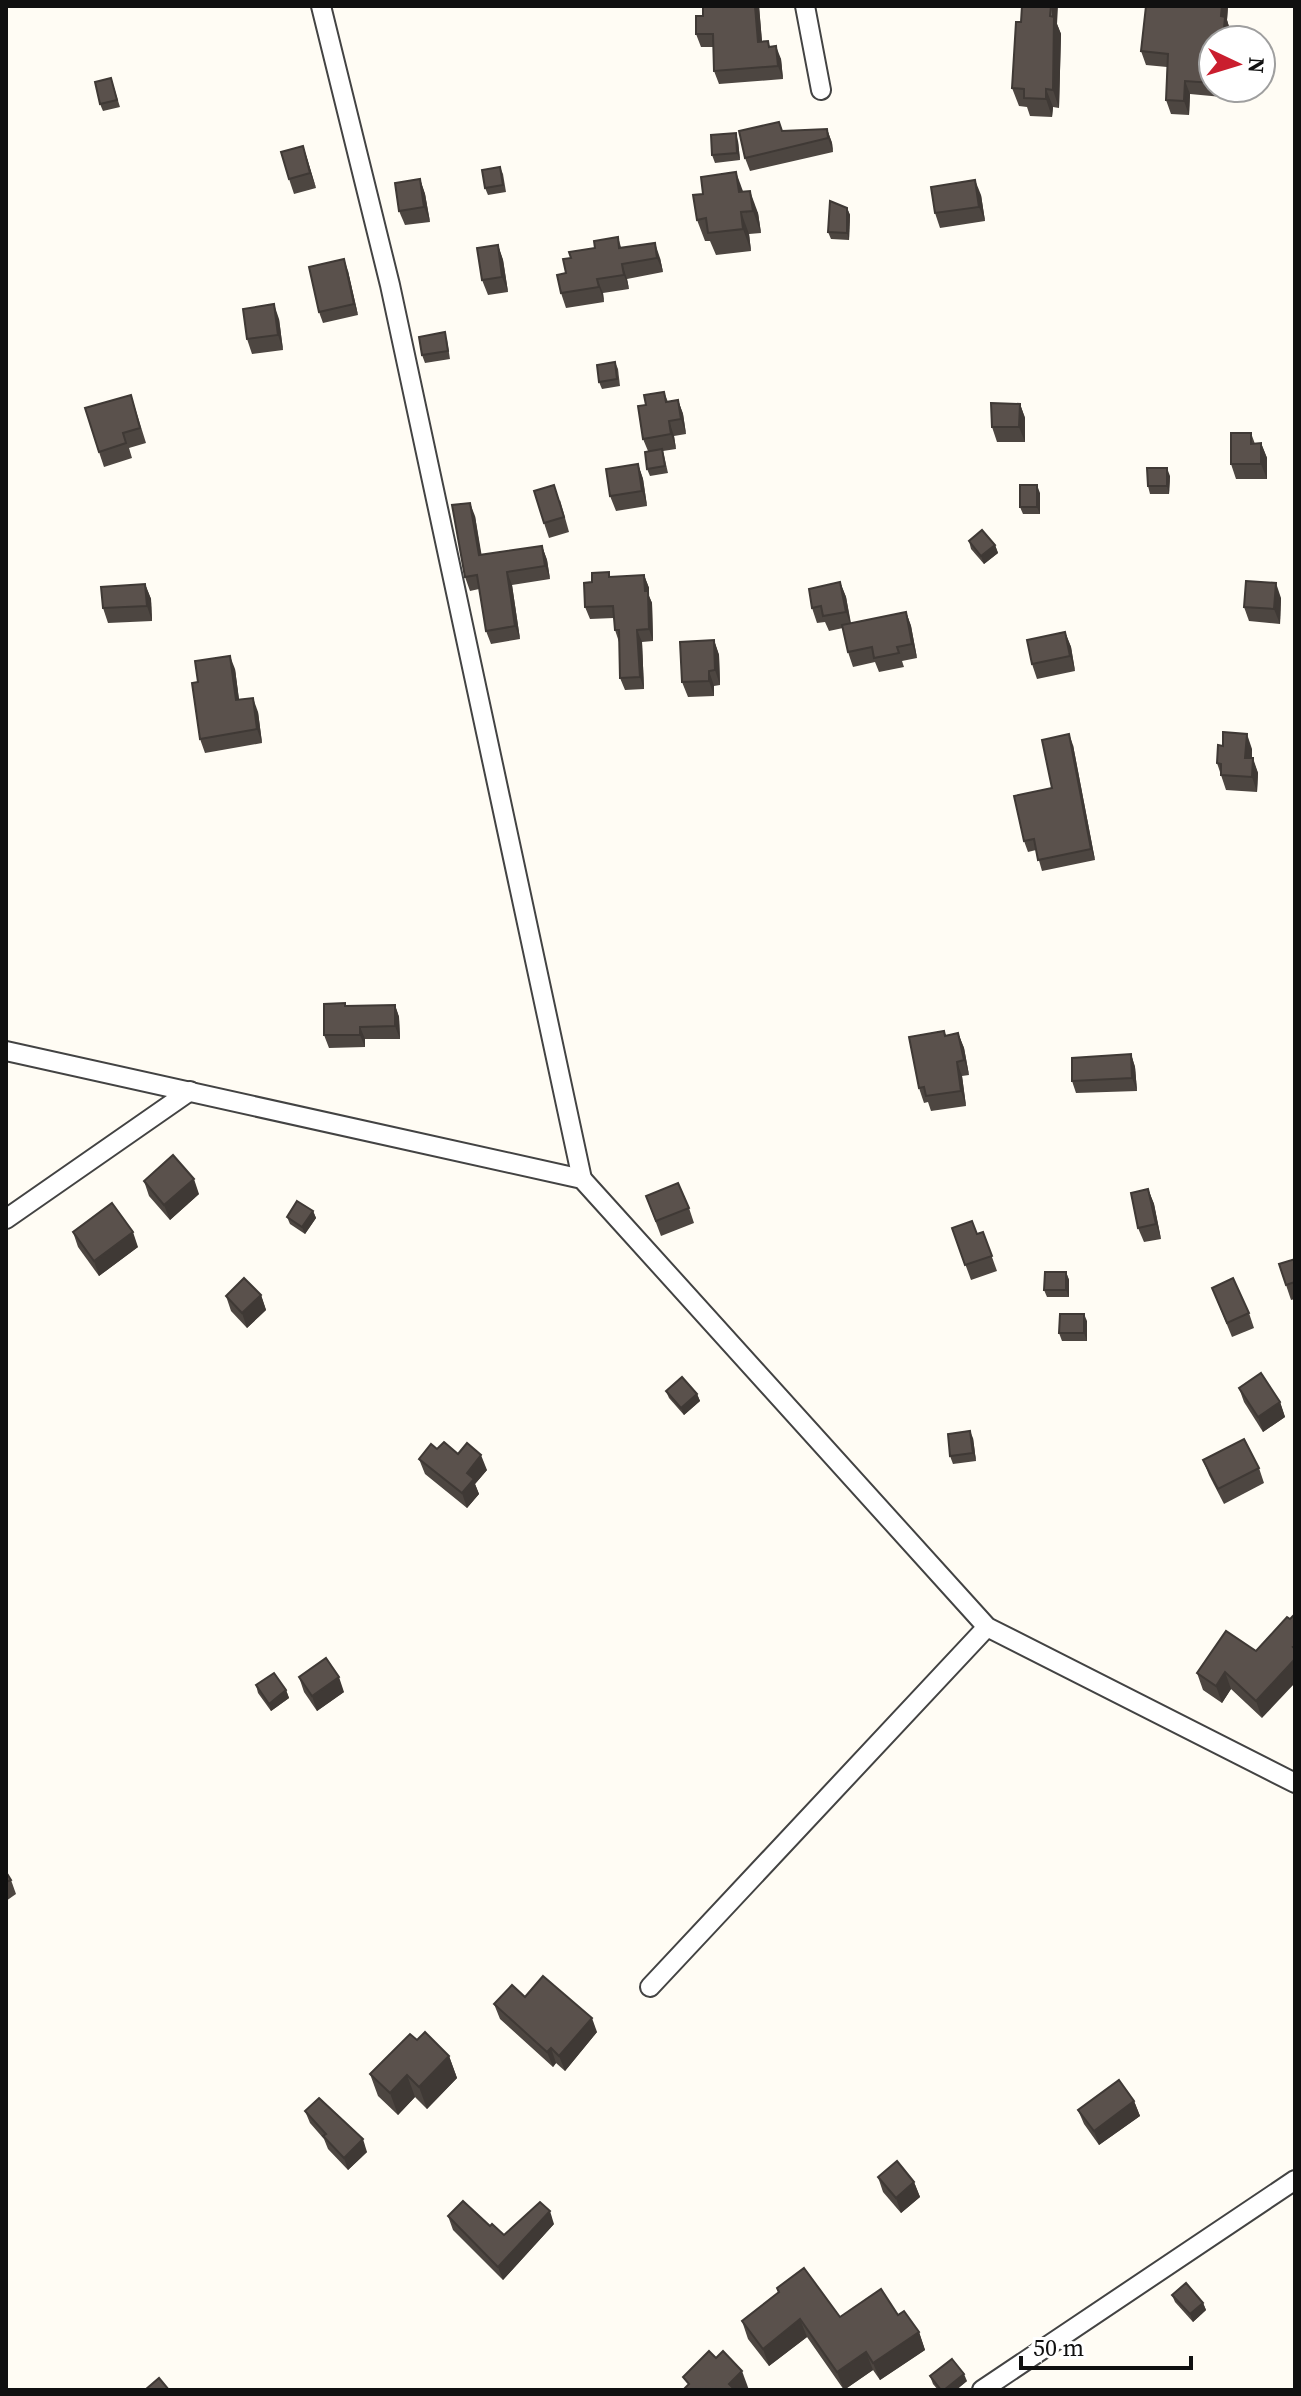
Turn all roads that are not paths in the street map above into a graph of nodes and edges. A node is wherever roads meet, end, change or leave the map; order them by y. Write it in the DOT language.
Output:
graph roads {
  1 [pos="321,6"];
  2 [pos="805,6"];
  3 [pos="821,90"];
  4 [pos="6,1051"];
  5 [pos="190,1091"];
  6 [pos="582,1179"];
  7 [pos="6,1219"];
  8 [pos="987,1627"];
  9 [pos="1295,1783"];
  10 [pos="650,1987"];
  11 [pos="1295,2180"];
  12 [pos="982,2390"];
  1 -- 6 [label="street"];
  2 -- 3 [label="street"];
  4 -- 5 [label="street"];
  5 -- 6 [label="street"];
  5 -- 7 [label="street"];
  6 -- 8 [label="street"];
  8 -- 9 [label="street"];
  8 -- 10 [label="street"];
  11 -- 12 [label="street"];
}
